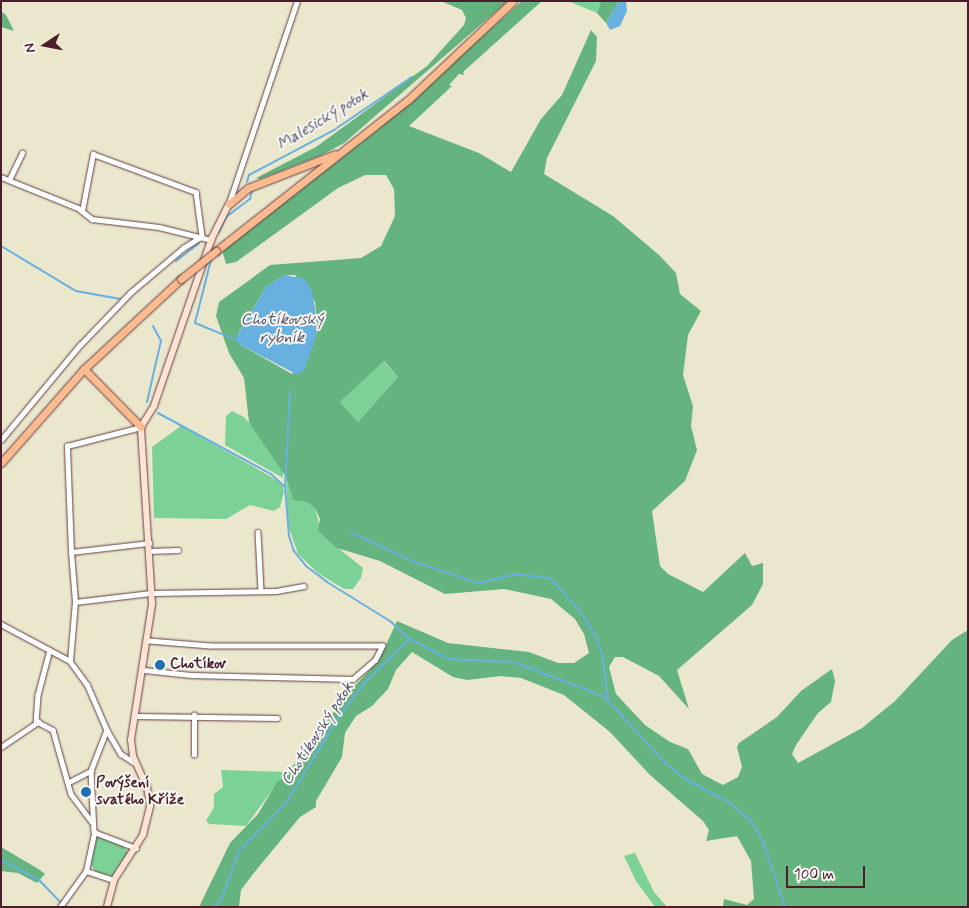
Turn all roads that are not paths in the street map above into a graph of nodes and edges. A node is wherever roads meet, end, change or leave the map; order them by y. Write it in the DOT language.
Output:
graph roads {
  1 [pos="297,1"];
  2 [pos="513,1"];
  3 [pos="353,144"];
  4 [pos="22,153"];
  5 [pos="1,177"];
  6 [pos="9,180"];
  7 [pos="229,204"];
  8 [pos="82,211"];
  9 [pos="202,236"];
  10 [pos="211,240"];
  11 [pos="84,369"];
  12 [pos="141,427"];
  13 [pos="1,440"];
  14 [pos="1,463"];
  15 [pos="258,532"];
  16 [pos="149,543"];
  17 [pos="178,550"];
  18 [pos="149,551"];
  19 [pos="71,552"];
  20 [pos="304,586"];
  21 [pos="261,591"];
  22 [pos="152,593"];
  23 [pos="75,602"];
  24 [pos="1,624"];
  25 [pos="149,641"];
  26 [pos="50,650"];
  27 [pos="70,661"];
  28 [pos="144,670"];
  29 [pos="194,715"];
  30 [pos="135,716"];
  31 [pos="277,718"];
  32 [pos="38,722"];
  33 [pos="108,730"];
  34 [pos="1,747"];
  35 [pos="194,755"];
  36 [pos="135,763"];
  37 [pos="91,771"];
  38 [pos="69,782"];
  39 [pos="91,821"];
  40 [pos="94,832"];
  41 [pos="136,848"];
  42 [pos="86,871"];
  43 [pos="114,880"];
  44 [pos="62,905"];
  45 [pos="107,907"];
  1 -- 7 [label="street"];
  2 -- 3 [label="main road"];
  3 -- 7 [label="main road"];
  3 -- 11 [label="main road, bridge"];
  4 -- 6 [label="street"];
  5 -- 6 [label="street"];
  6 -- 8 [label="street"];
  7 -- 10 [label="street"];
  8 -- 9 [label="street"];
  8 -- 9 [label="street"];
  9 -- 10 [label="street"];
  9 -- 13 [label="street"];
  10 -- 12 [label="street"];
  11 -- 12 [label="main road"];
  11 -- 14 [label="main road"];
  12 -- 16 [label="street"];
  12 -- 19 [label="street"];
  15 -- 21 [label="street"];
  16 -- 18 [label="street"];
  16 -- 19 [label="street"];
  17 -- 18 [label="street"];
  18 -- 22 [label="street"];
  19 -- 23 [label="street"];
  20 -- 21 [label="street"];
  21 -- 22 [label="street"];
  22 -- 23 [label="street"];
  22 -- 25 [label="street"];
  23 -- 27 [label="street"];
  24 -- 26 [label="street"];
  25 -- 28 [label="street"];
  25 -- 28 [label="street"];
  26 -- 27 [label="street"];
  26 -- 32 [label="street"];
  27 -- 33 [label="street"];
  28 -- 30 [label="street"];
  29 -- 30 [label="street"];
  29 -- 31 [label="street"];
  29 -- 35 [label="street"];
  30 -- 36 [label="street"];
  32 -- 34 [label="street"];
  32 -- 38 [label="street"];
  33 -- 36 [label="street"];
  33 -- 37 [label="street"];
  36 -- 41 [label="street"];
  37 -- 38 [label="street"];
  37 -- 39 [label="street"];
  38 -- 39 [label="street"];
  39 -- 40 [label="street"];
  40 -- 41 [label="street"];
  40 -- 42 [label="street"];
  41 -- 43 [label="street"];
  42 -- 43 [label="street"];
  42 -- 44 [label="street"];
  43 -- 45 [label="street"];
}
